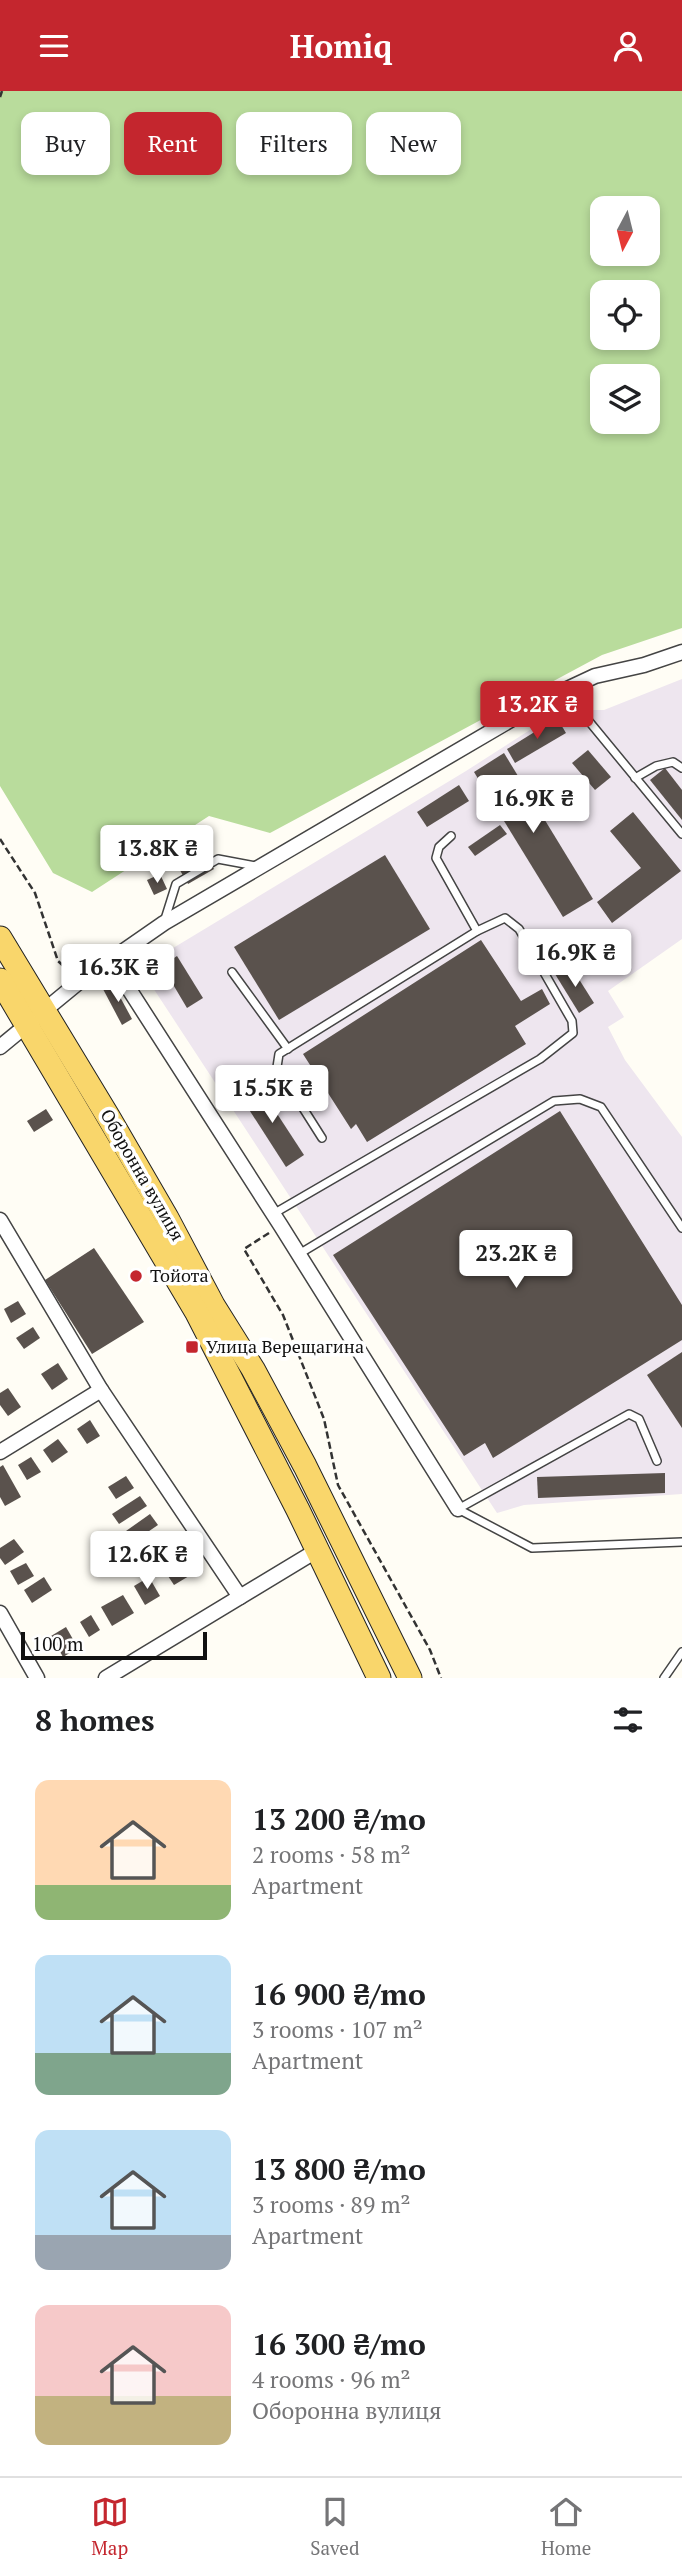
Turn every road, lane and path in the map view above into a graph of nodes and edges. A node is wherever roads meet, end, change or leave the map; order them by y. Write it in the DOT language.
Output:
graph roads {
  1 [pos="2,91"];
  2 [pos="0,97"];
  3 [pos="682,652"];
  4 [pos="564,690"];
  5 [pos="682,768"];
  6 [pos="635,778"];
  7 [pos="682,834"];
  8 [pos="451,836"];
  9 [pos="0,839"];
  10 [pos="260,867"];
  11 [pos="164,923"];
  12 [pos="477,931"];
  13 [pos="0,938"];
  14 [pos="111,961"];
  15 [pos="232,972"];
  16 [pos="0,980"];
  17 [pos="79,982"];
  18 [pos="36,1018"];
  19 [pos="0,1047"];
  20 [pos="288,1049"];
  21 [pos="322,1138"];
  22 [pos="0,1220"];
  23 [pos="277,1220"];
  24 [pos="682,1228"];
  25 [pos="299,1254"];
  26 [pos="101,1390"];
  27 [pos="0,1452"];
  28 [pos="657,1461"];
  29 [pos="458,1509"];
  30 [pos="682,1542"];
  31 [pos="316,1551"];
  32 [pos="240,1597"];
  33 [pos="0,1613"];
  34 [pos="682,1652"];
  35 [pos="37,1678"];
  36 [pos="106,1678"];
  37 [pos="379,1678"];
  38 [pos="410,1678"];
  39 [pos="441,1678"];
  40 [pos="664,1678"];
  1 -- 2 [label="path"];
  3 -- 4 [label="street"];
  4 -- 6 [label="lane"];
  4 -- 10 [label="street"];
  5 -- 6 [label="lane"];
  6 -- 7 [label="lane"];
  8 -- 12 [label="lane"];
  9 -- 17 [label="path"];
  10 -- 11 [label="street"];
  10 -- 11 [label="lane"];
  11 -- 14 [label="street"];
  12 -- 20 [label="lane"];
  12 -- 23 [label="lane"];
  13 -- 18 [label="main road, Оборонна вулиця"];
  14 -- 17 [label="street"];
  14 -- 23 [label="street"];
  15 -- 20 [label="lane"];
  16 -- 18 [label="main road, Оборонна вулиця"];
  17 -- 18 [label="street"];
  18 -- 19 [label="street"];
  18 -- 31 [label="main road, Оборонна вулиця"];
  18 -- 38 [label="main road, Оборонна вулиця"];
  20 -- 21 [label="lane"];
  22 -- 26 [label="street"];
  23 -- 25 [label="street"];
  23 -- 39 [label="path"];
  24 -- 25 [label="lane"];
  25 -- 29 [label="street"];
  26 -- 27 [label="street"];
  26 -- 32 [label="street"];
  28 -- 29 [label="lane"];
  29 -- 30 [label="lane"];
  31 -- 32 [label="street"];
  31 -- 37 [label="main road, Оборонна вулиця"];
  32 -- 36 [label="street"];
  33 -- 35 [label="street"];
  34 -- 40 [label="lane"];
}
